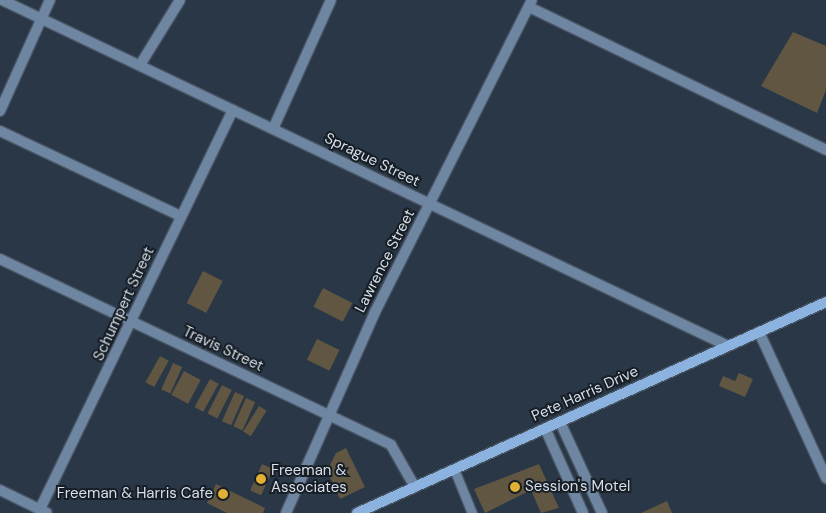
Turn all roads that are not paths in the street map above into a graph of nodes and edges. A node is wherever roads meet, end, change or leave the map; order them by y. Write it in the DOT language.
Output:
graph roads {
  1 [pos="2,0"];
  2 [pos="50,0"];
  3 [pos="180,0"];
  4 [pos="331,0"];
  5 [pos="531,3"];
  6 [pos="42,19"];
  7 [pos="140,65"];
  8 [pos="233,110"];
  9 [pos="0,111"];
  10 [pos="273,129"];
  11 [pos="0,131"];
  12 [pos="826,150"];
  13 [pos="431,205"];
  14 [pos="181,216"];
  15 [pos="0,259"];
  16 [pos="826,302"];
  17 [pos="131,322"];
  18 [pos="759,332"];
  19 [pos="728,346"];
  20 [pos="328,416"];
  21 [pos="560,422"];
  22 [pos="545,428"];
  23 [pos="454,469"];
  24 [pos="826,478"];
  25 [pos="414,487"];
  26 [pos="0,490"];
  27 [pos="44,512"];
  28 [pos="286,513"];
  29 [pos="357,513"];
  30 [pos="472,513"];
  31 [pos="583,513"];
  32 [pos="602,513"];
  1 -- 6 [label="street, Sprague Street"];
  2 -- 6 [label="street"];
  3 -- 7 [label="street"];
  4 -- 10 [label="street"];
  5 -- 12 [label="street"];
  5 -- 13 [label="street, Lawrence Street"];
  6 -- 7 [label="street, Sprague Street"];
  6 -- 9 [label="street"];
  7 -- 8 [label="street, Sprague Street"];
  8 -- 10 [label="street, Sprague Street"];
  8 -- 14 [label="street, Schumpert Street"];
  10 -- 13 [label="street, Sprague Street"];
  11 -- 14 [label="street"];
  13 -- 19 [label="street, Sprague Street"];
  13 -- 20 [label="street, Lawrence Street"];
  14 -- 17 [label="street, Schumpert Street"];
  15 -- 17 [label="street, Travis Street"];
  16 -- 18 [label="main road, Pete Harris Drive"];
  17 -- 20 [label="street, Travis Street"];
  17 -- 27 [label="street, Schumpert Street"];
  18 -- 19 [label="main road, Pete Harris Drive"];
  18 -- 24 [label="street"];
  19 -- 21 [label="main road, Pete Harris Drive"];
  20 -- 25 [label="street, Travis Street"];
  20 -- 28 [label="street, Lawrence Street"];
  21 -- 22 [label="main road, Pete Harris Drive"];
  21 -- 32 [label="street"];
  22 -- 23 [label="main road, Pete Harris Drive"];
  22 -- 31 [label="street"];
  23 -- 25 [label="main road, Pete Harris Drive"];
  23 -- 30 [label="lane"];
  25 -- 29 [label="main road, Pete Harris Drive"];
  26 -- 27 [label="street"];
}
